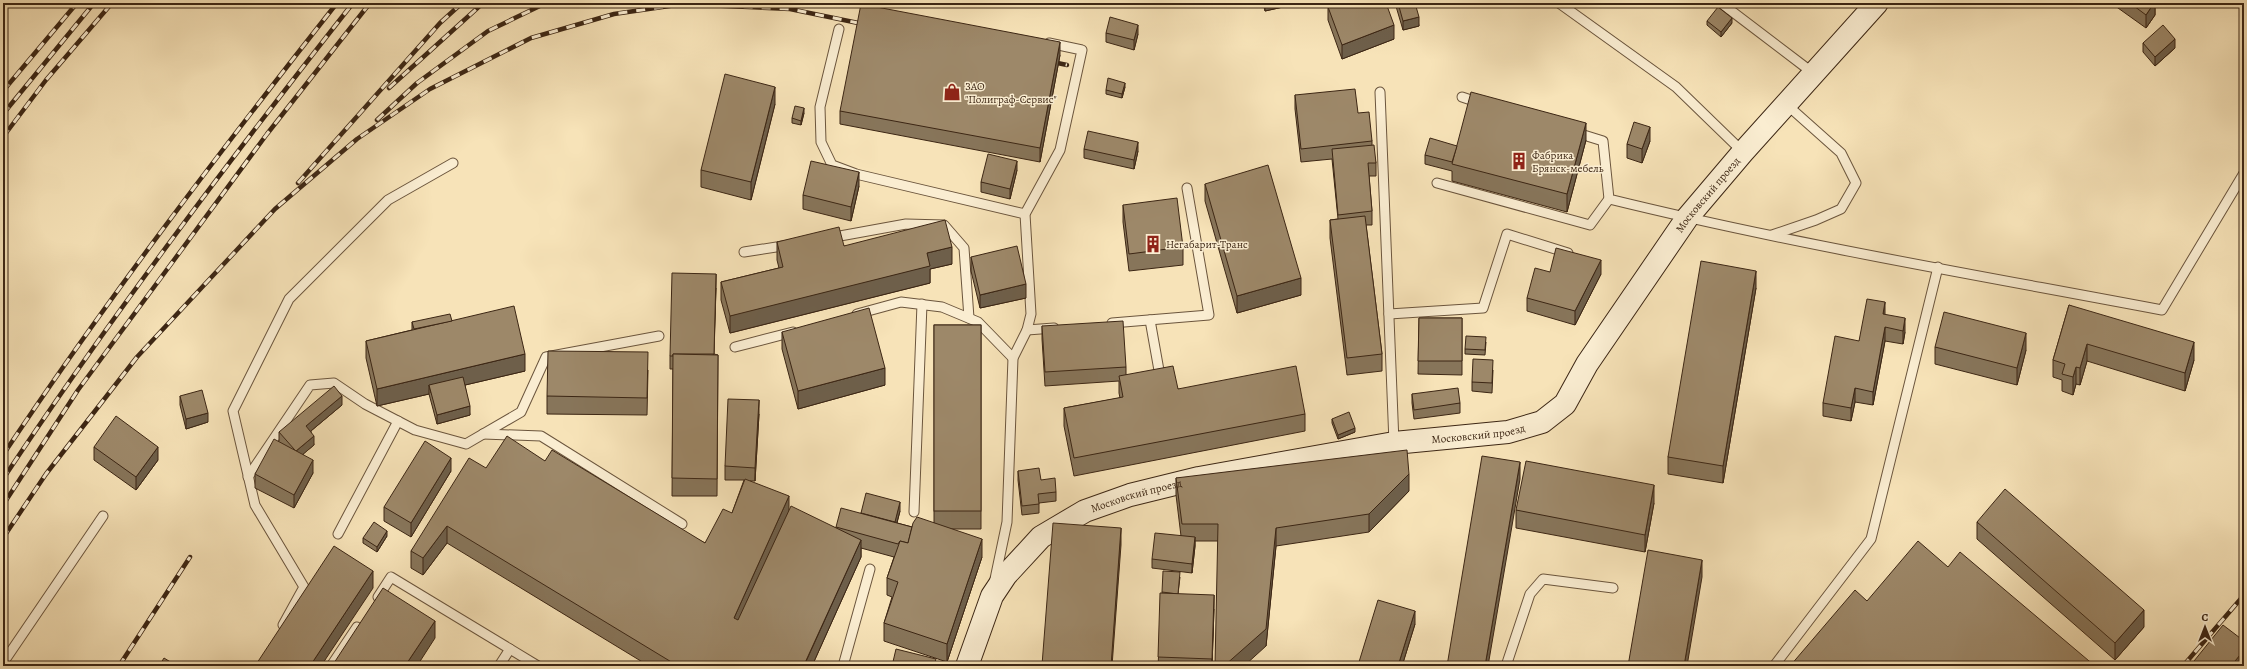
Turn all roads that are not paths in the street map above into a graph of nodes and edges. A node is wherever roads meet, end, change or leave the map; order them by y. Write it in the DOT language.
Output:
graph roads {
  1 [pos="1559,3"];
  2 [pos="1721,3"];
  3 [pos="1877,3"];
  4 [pos="839,29"];
  5 [pos="1037,41"];
  6 [pos="1813,74"];
  7 [pos="1380,92"];
  8 [pos="1462,97"];
  9 [pos="1786,104"];
  10 [pos="1492,106"];
  11 [pos="1566,129"];
  12 [pos="1743,152"];
  13 [pos="453,163"];
  14 [pos="2244,173"];
  15 [pos="1437,183"];
  16 [pos="1187,188"];
  17 [pos="1609,199"];
  18 [pos="1025,214"];
  19 [pos="1687,218"];
  20 [pos="1770,235"];
  21 [pos="821,239"];
  22 [pos="798,243"];
  23 [pos="744,252"];
  24 [pos="1578,256"];
  25 [pos="1938,268"];
  26 [pos="922,304"];
  27 [pos="1389,314"];
  28 [pos="848,317"];
  29 [pos="969,318"];
  30 [pos="1150,320"];
  31 [pos="1104,324"];
  32 [pos="1066,327"];
  33 [pos="803,329"];
  34 [pos="1027,330"];
  35 [pos="659,336"];
  36 [pos="736,347"];
  37 [pos="1013,358"];
  38 [pos="1160,376"];
  39 [pos="398,421"];
  40 [pos="483,434"];
  41 [pos="1394,443"];
  42 [pos="248,477"];
  43 [pos="914,512"];
  44 [pos="103,516"];
  45 [pos="682,524"];
  46 [pos="338,534"];
  47 [pos="870,569"];
  48 [pos="1613,588"];
  49 [pos="992,596"];
  50 [pos="374,603"];
  51 [pos="361,622"];
  52 [pos="278,633"];
  53 [pos="510,649"];
  54 [pos="3,663"];
  55 [pos="331,666"];
  56 [pos="499,666"];
  57 [pos="538,666"];
  58 [pos="844,666"];
  59 [pos="967,666"];
  60 [pos="1506,666"];
  61 [pos="1774,666"];
  1 -- 12 [label="lane"];
  2 -- 6 [label="lane"];
  3 -- 6 [label="street, Московский проезд"];
  4 -- 18 [label="lane"];
  5 -- 18 [label="lane"];
  6 -- 9 [label="street, Московский проезд"];
  7 -- 27 [label="lane"];
  8 -- 10 [label="lane"];
  9 -- 12 [label="street, Московский проезд"];
  9 -- 20 [label="lane"];
  11 -- 17 [label="lane"];
  12 -- 19 [label="street, Московский проезд"];
  13 -- 42 [label="lane"];
  14 -- 25 [label="lane"];
  15 -- 17 [label="lane"];
  16 -- 30 [label="lane"];
  17 -- 19 [label="lane"];
  18 -- 34 [label="lane"];
  19 -- 20 [label="lane"];
  19 -- 41 [label="street, Московский проезд"];
  20 -- 25 [label="lane"];
  21 -- 29 [label="lane"];
  22 -- 23 [label="lane"];
  24 -- 27 [label="lane"];
  25 -- 61 [label="lane"];
  26 -- 28 [label="lane"];
  26 -- 29 [label="lane"];
  26 -- 43 [label="lane"];
  27 -- 41 [label="lane"];
  29 -- 37 [label="lane"];
  30 -- 31 [label="lane"];
  30 -- 38 [label="lane"];
  32 -- 34 [label="lane"];
  33 -- 36 [label="lane"];
  34 -- 37 [label="lane"];
  35 -- 40 [label="lane"];
  37 -- 49 [label="lane"];
  39 -- 40 [label="lane"];
  39 -- 42 [label="lane"];
  39 -- 46 [label="lane"];
  40 -- 45 [label="lane"];
  41 -- 49 [label="street, Московский проезд"];
  42 -- 52 [label="lane"];
  44 -- 54 [label="lane"];
  47 -- 58 [label="lane"];
  48 -- 60 [label="lane"];
  49 -- 59 [label="street, Московский проезд"];
  50 -- 53 [label="lane"];
  51 -- 55 [label="lane"];
  53 -- 56 [label="lane"];
  53 -- 57 [label="lane"];
}
